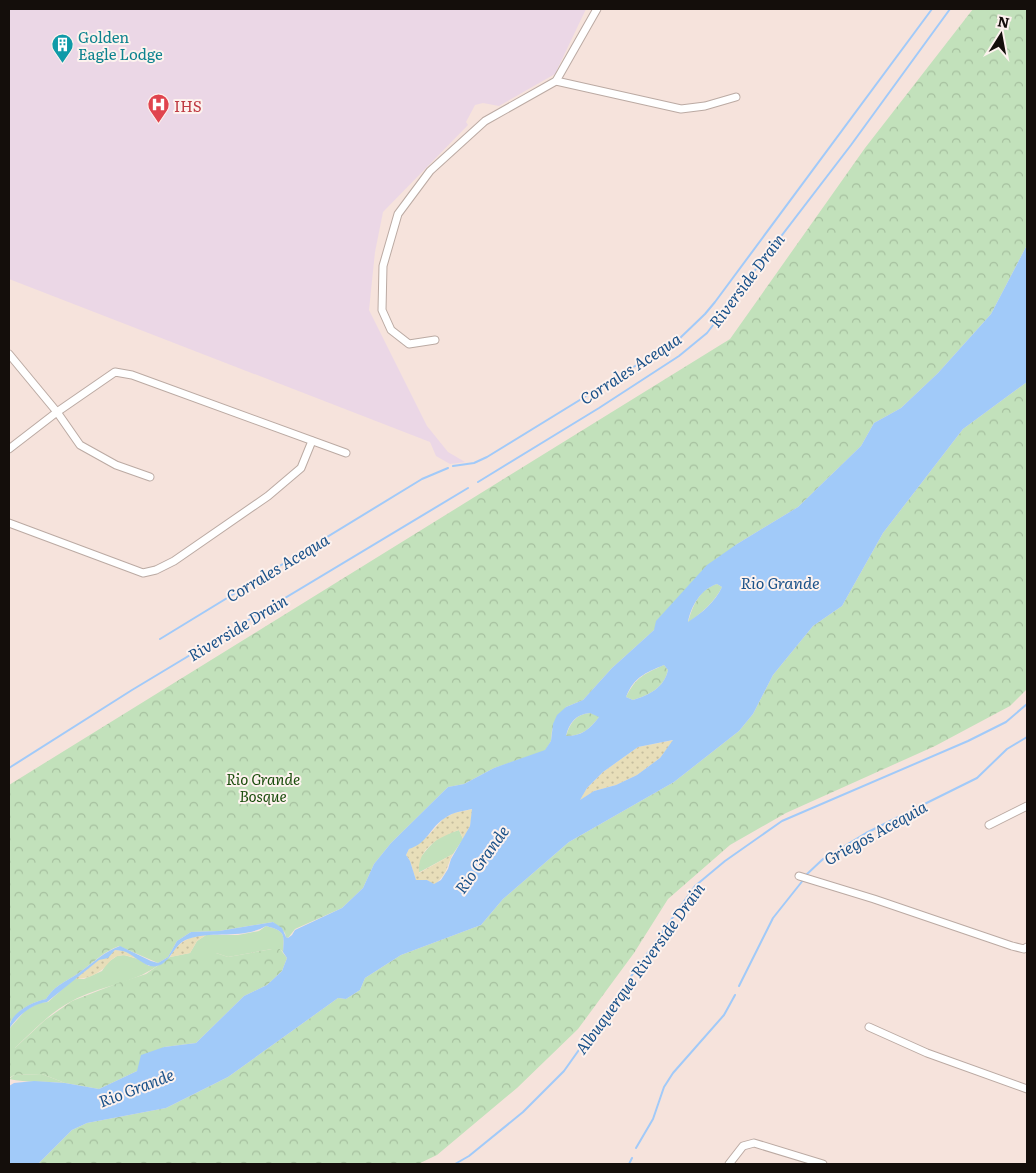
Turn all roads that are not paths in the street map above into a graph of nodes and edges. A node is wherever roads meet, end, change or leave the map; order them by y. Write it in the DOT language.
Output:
graph roads {
  1 [pos="597,9"];
  2 [pos="556,81"];
  3 [pos="736,97"];
  4 [pos="435,340"];
  5 [pos="9,354"];
  6 [pos="57,412"];
  7 [pos="312,441"];
  8 [pos="9,449"];
  9 [pos="346,453"];
  10 [pos="150,477"];
  11 [pos="9,523"];
  12 [pos="1027,806"];
  13 [pos="989,825"];
  14 [pos="800,876"];
  15 [pos="1027,947"];
  16 [pos="869,1028"];
  17 [pos="1027,1089"];
  18 [pos="729,1164"];
  19 [pos="824,1164"];
  1 -- 2 [label="street"];
  2 -- 3 [label="street"];
  2 -- 4 [label="street"];
  5 -- 6 [label="street"];
  6 -- 7 [label="street"];
  6 -- 8 [label="street"];
  6 -- 10 [label="street"];
  7 -- 9 [label="street"];
  7 -- 11 [label="street"];
  12 -- 13 [label="street"];
  14 -- 15 [label="street"];
  16 -- 17 [label="street"];
  18 -- 19 [label="street"];
}
